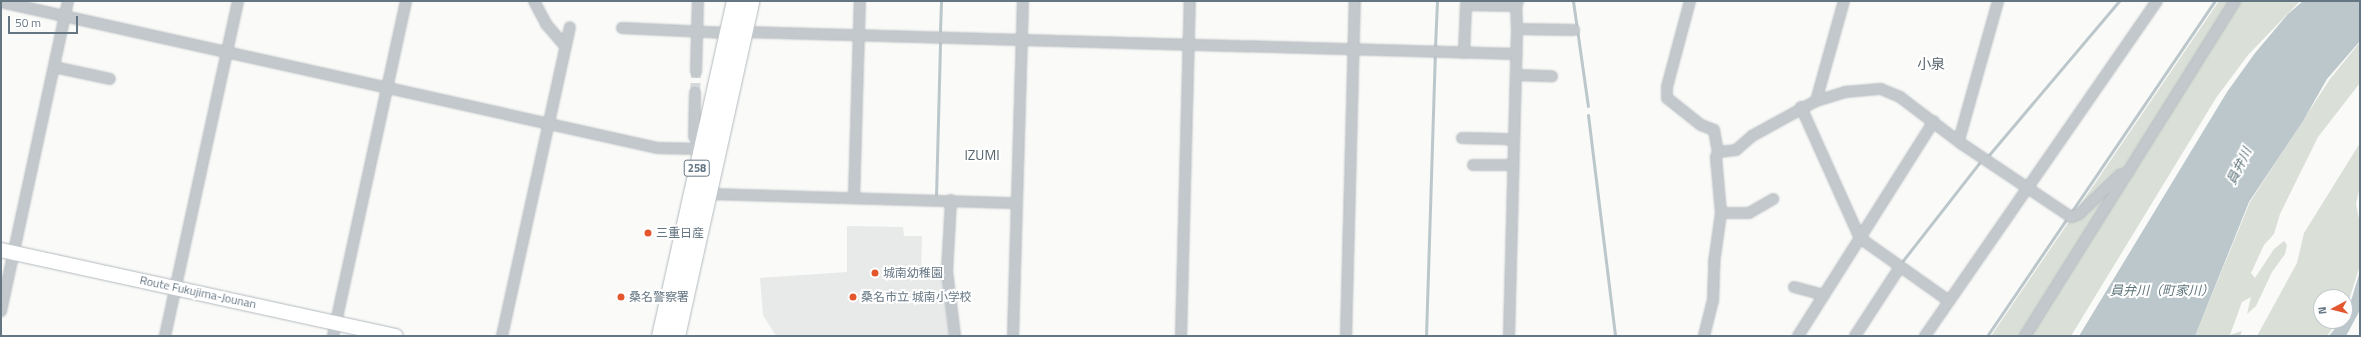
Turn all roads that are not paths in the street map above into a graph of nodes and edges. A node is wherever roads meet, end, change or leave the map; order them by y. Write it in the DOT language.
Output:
graph roads {
  1 [pos="68,1"];
  2 [pos="238,1"];
  3 [pos="406,1"];
  4 [pos="534,1"];
  5 [pos="698,1"];
  6 [pos="735,1"];
  7 [pos="750,1"];
  8 [pos="860,1"];
  9 [pos="1023,1"];
  10 [pos="1190,1"];
  11 [pos="1355,1"];
  12 [pos="1690,1"];
  13 [pos="1844,1"];
  14 [pos="1998,1"];
  15 [pos="2157,1"];
  16 [pos="2235,1"];
  17 [pos="1,2"];
  18 [pos="1517,4"];
  19 [pos="65,16"];
  20 [pos="570,27"];
  21 [pos="622,28"];
  22 [pos="1518,29"];
  23 [pos="1574,30"];
  24 [pos="697,31"];
  25 [pos="736,33"];
  26 [pos="859,35"];
  27 [pos="1022,40"];
  28 [pos="1188,45"];
  29 [pos="565,46"];
  30 [pos="1354,50"];
  31 [pos="227,52"];
  32 [pos="1464,53"];
  33 [pos="1517,54"];
  34 [pos="54,67"];
  35 [pos="696,71"];
  36 [pos="1516,76"];
  37 [pos="1552,76"];
  38 [pos="110,79"];
  39 [pos="387,87"];
  40 [pos="695,94"];
  41 [pos="1816,101"];
  42 [pos="1801,107"];
  43 [pos="1934,121"];
  44 [pos="549,122"];
  45 [pos="1462,138"];
  46 [pos="1959,140"];
  47 [pos="1514,141"];
  48 [pos="702,149"];
  49 [pos="1718,152"];
  50 [pos="1473,165"];
  51 [pos="1513,165"];
  52 [pos="2129,172"];
  53 [pos="2027,188"];
  54 [pos="706,194"];
  55 [pos="854,198"];
  56 [pos="1773,199"];
  57 [pos="951,200"];
  58 [pos="1017,203"];
  59 [pos="1721,213"];
  60 [pos="1860,238"];
  61 [pos="8,251"];
  62 [pos="1900,268"];
  63 [pos="175,287"];
  64 [pos="1794,287"];
  65 [pos="1824,295"];
  66 [pos="1949,301"];
  67 [pos="1,311"];
  68 [pos="335,329"];
  69 [pos="164,336"];
  70 [pos="396,336"];
  71 [pos="502,336"];
  72 [pos="660,336"];
  73 [pos="676,336"];
  74 [pos="955,336"];
  75 [pos="1013,336"];
  76 [pos="1181,336"];
  77 [pos="1346,336"];
  78 [pos="1509,336"];
  79 [pos="1704,336"];
  80 [pos="1798,336"];
  81 [pos="1855,336"];
  82 [pos="1925,336"];
  83 [pos="2025,336"];
  1 -- 19 [label="street"];
  2 -- 31 [label="street"];
  3 -- 39 [label="street"];
  4 -- 29 [label="street"];
  5 -- 24 [label="street"];
  6 -- 25 [label="highway, 258"];
  7 -- 25 [label="highway, 258"];
  8 -- 26 [label="street"];
  9 -- 27 [label="street"];
  10 -- 28 [label="street"];
  11 -- 30 [label="street"];
  12 -- 49 [label="street"];
  13 -- 41 [label="street"];
  14 -- 46 [label="street"];
  15 -- 53 [label="street"];
  16 -- 52 [label="street"];
  17 -- 19 [label="street"];
  18 -- 22 [label="street"];
  18 -- 32 [label="street"];
  19 -- 31 [label="street"];
  19 -- 34 [label="street"];
  20 -- 29 [label="street"];
  21 -- 24 [label="street"];
  22 -- 23 [label="street"];
  22 -- 33 [label="street"];
  24 -- 25 [label="street"];
  24 -- 35 [label="street"];
  25 -- 26 [label="street"];
  25 -- 48 [label="highway, 258"];
  25 -- 54 [label="highway, 258"];
  26 -- 27 [label="street"];
  26 -- 55 [label="street"];
  27 -- 28 [label="street"];
  27 -- 58 [label="street"];
  28 -- 30 [label="street"];
  28 -- 76 [label="street"];
  29 -- 44 [label="street"];
  30 -- 32 [label="street"];
  30 -- 77 [label="street"];
  31 -- 39 [label="street"];
  31 -- 63 [label="street"];
  32 -- 33 [label="street"];
  33 -- 36 [label="street"];
  34 -- 38 [label="street"];
  34 -- 61 [label="street"];
  36 -- 37 [label="street"];
  36 -- 47 [label="street"];
  39 -- 44 [label="street"];
  39 -- 68 [label="street"];
  40 -- 48 [label="street"];
  41 -- 42 [label="street"];
  41 -- 43 [label="street"];
  42 -- 49 [label="street"];
  42 -- 60 [label="street"];
  43 -- 46 [label="street"];
  43 -- 60 [label="street"];
  44 -- 48 [label="street"];
  44 -- 71 [label="street"];
  45 -- 47 [label="street"];
  46 -- 53 [label="street"];
  47 -- 51 [label="street"];
  48 -- 72 [label="highway, 258"];
  49 -- 59 [label="street"];
  50 -- 51 [label="street"];
  51 -- 78 [label="street"];
  52 -- 53 [label="street"];
  52 -- 83 [label="street"];
  53 -- 66 [label="street"];
  54 -- 55 [label="street"];
  54 -- 73 [label="highway, 258"];
  55 -- 57 [label="street"];
  56 -- 59 [label="street"];
  57 -- 58 [label="street"];
  57 -- 74 [label="street"];
  58 -- 75 [label="street"];
  59 -- 79 [label="street"];
  60 -- 62 [label="street"];
  60 -- 65 [label="street"];
  61 -- 63 [label="main road, Route Fukujima-Jounan"];
  61 -- 67 [label="street"];
  62 -- 66 [label="street"];
  62 -- 81 [label="street"];
  63 -- 68 [label="main road, Route Fukujima-Jounan"];
  63 -- 69 [label="street"];
  64 -- 65 [label="street"];
  65 -- 80 [label="street"];
  66 -- 82 [label="street"];
  68 -- 70 [label="main road, Route Fukujima-Jounan"];
}
